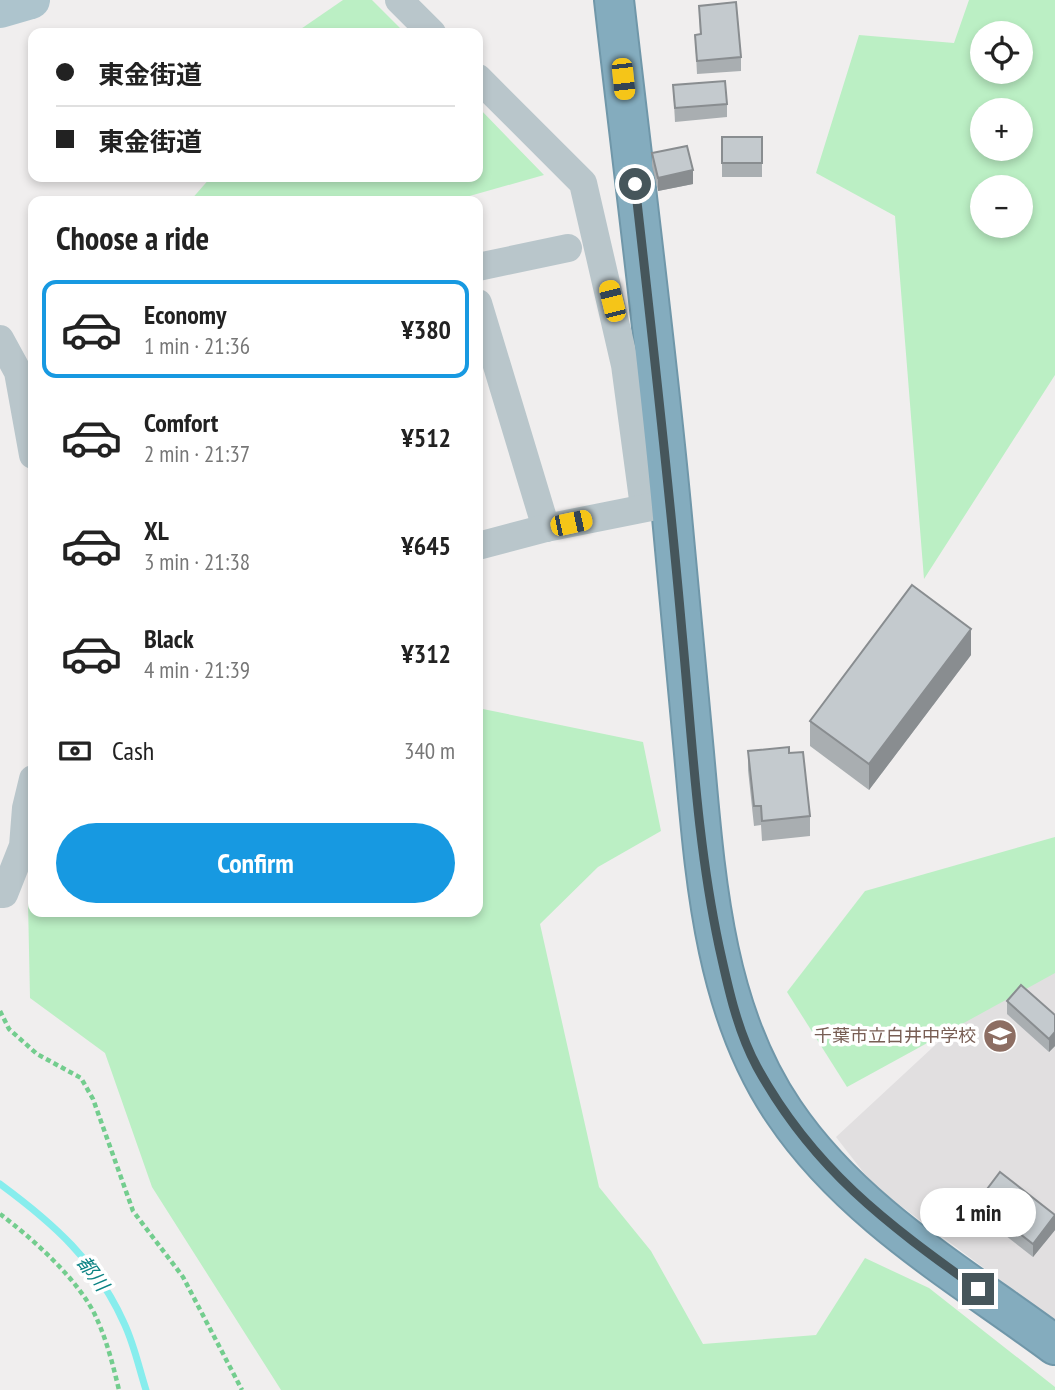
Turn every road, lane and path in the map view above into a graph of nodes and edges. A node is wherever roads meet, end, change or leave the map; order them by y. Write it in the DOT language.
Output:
graph roads {
  1 [pos="31,0"];
  2 [pos="398,0"];
  3 [pos="614,0"];
  4 [pos="0,9"];
  5 [pos="427,28"];
  6 [pos="483,83"];
  7 [pos="568,248"];
  8 [pos="483,266"];
  9 [pos="483,320"];
  10 [pos="0,339"];
  11 [pos="28,427"];
  12 [pos="657,505"];
  13 [pos="546,528"];
  14 [pos="483,546"];
  15 [pos="28,800"];
  16 [pos="0,894"];
  17 [pos="0,1011"];
  18 [pos="0,1214"];
  19 [pos="1055,1345"];
  20 [pos="119,1390"];
  21 [pos="242,1390"];
  1 -- 4 [label="main road"];
  2 -- 5 [label="street"];
  3 -- 12 [label="highway"];
  6 -- 12 [label="street"];
  7 -- 8 [label="street"];
  9 -- 13 [label="street"];
  10 -- 11 [label="street"];
  12 -- 13 [label="street"];
  12 -- 19 [label="highway"];
  13 -- 14 [label="street"];
  15 -- 16 [label="street"];
  17 -- 21 [label="path"];
  18 -- 20 [label="path"];
}
